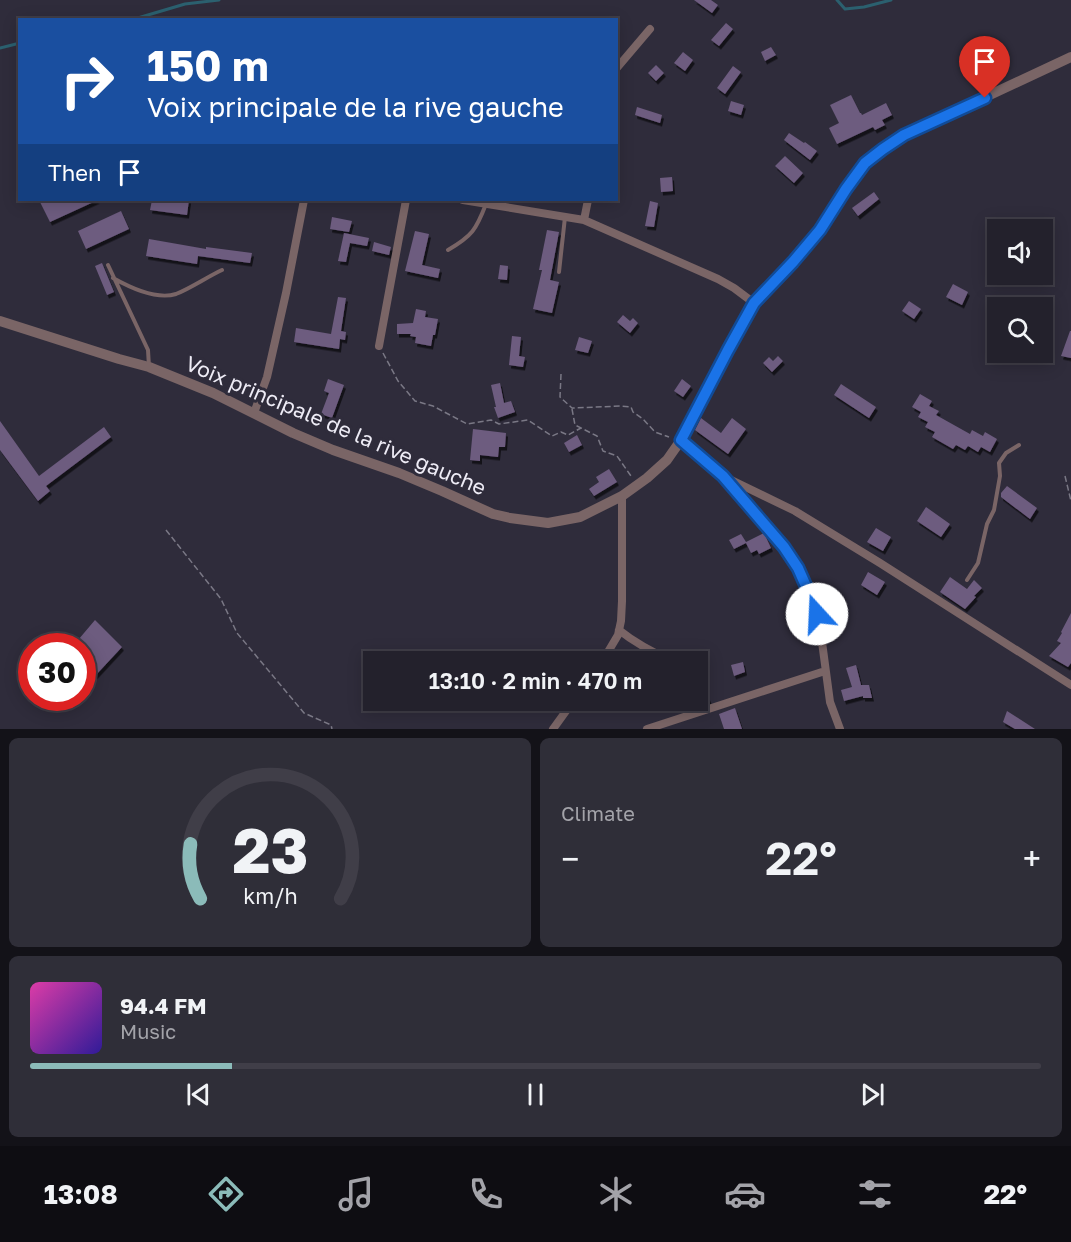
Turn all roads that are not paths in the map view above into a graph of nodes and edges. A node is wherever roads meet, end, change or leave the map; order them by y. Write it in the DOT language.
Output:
graph roads {
  1 [pos="650,29"];
  2 [pos="1071,57"];
  3 [pos="618,67"];
  4 [pos="304,201"];
  5 [pos="406,201"];
  6 [pos="469,201"];
  7 [pos="588,201"];
  8 [pos="486,204"];
  9 [pos="565,217"];
  10 [pos="584,219"];
  11 [pos="448,250"];
  12 [pos="108,265"];
  13 [pos="222,270"];
  14 [pos="559,272"];
  15 [pos="113,278"];
  16 [pos="754,303"];
  17 [pos="0,321"];
  18 [pos="379,346"];
  19 [pos="148,367"];
  20 [pos="254,413"];
  21 [pos="681,440"];
  22 [pos="1019,445"];
  23 [pos="723,476"];
  24 [pos="622,496"];
  25 [pos="967,580"];
  26 [pos="619,630"];
  27 [pos="609,651"];
  28 [pos="652,651"];
  29 [pos="825,671"];
  30 [pos="1071,685"];
  31 [pos="566,711"];
  32 [pos="553,729"];
  33 [pos="646,729"];
  34 [pos="840,729"];
  1 -- 3 [label="street"];
  2 -- 16 [label="street, Voix principale de la rive gauche"];
  4 -- 20 [label="street"];
  5 -- 18 [label="street"];
  6 -- 8 [label="street"];
  7 -- 10 [label="street"];
  8 -- 9 [label="street"];
  8 -- 11 [label="lane"];
  9 -- 10 [label="street"];
  9 -- 14 [label="lane"];
  10 -- 16 [label="street"];
  12 -- 15 [label="lane"];
  13 -- 15 [label="lane"];
  15 -- 19 [label="lane"];
  16 -- 21 [label="street, Voix principale de la rive gauche"];
  17 -- 19 [label="street, Voix principale de la rive gauche"];
  19 -- 20 [label="street, Voix principale de la rive gauche"];
  20 -- 24 [label="street, Voix principale de la rive gauche"];
  21 -- 23 [label="street"];
  21 -- 24 [label="street, Voix principale de la rive gauche"];
  22 -- 25 [label="lane"];
  23 -- 29 [label="street"];
  23 -- 30 [label="street"];
  24 -- 26 [label="street"];
  26 -- 27 [label="street"];
  26 -- 28 [label="street"];
  29 -- 33 [label="street"];
  29 -- 34 [label="street"];
  31 -- 32 [label="street"];
}
